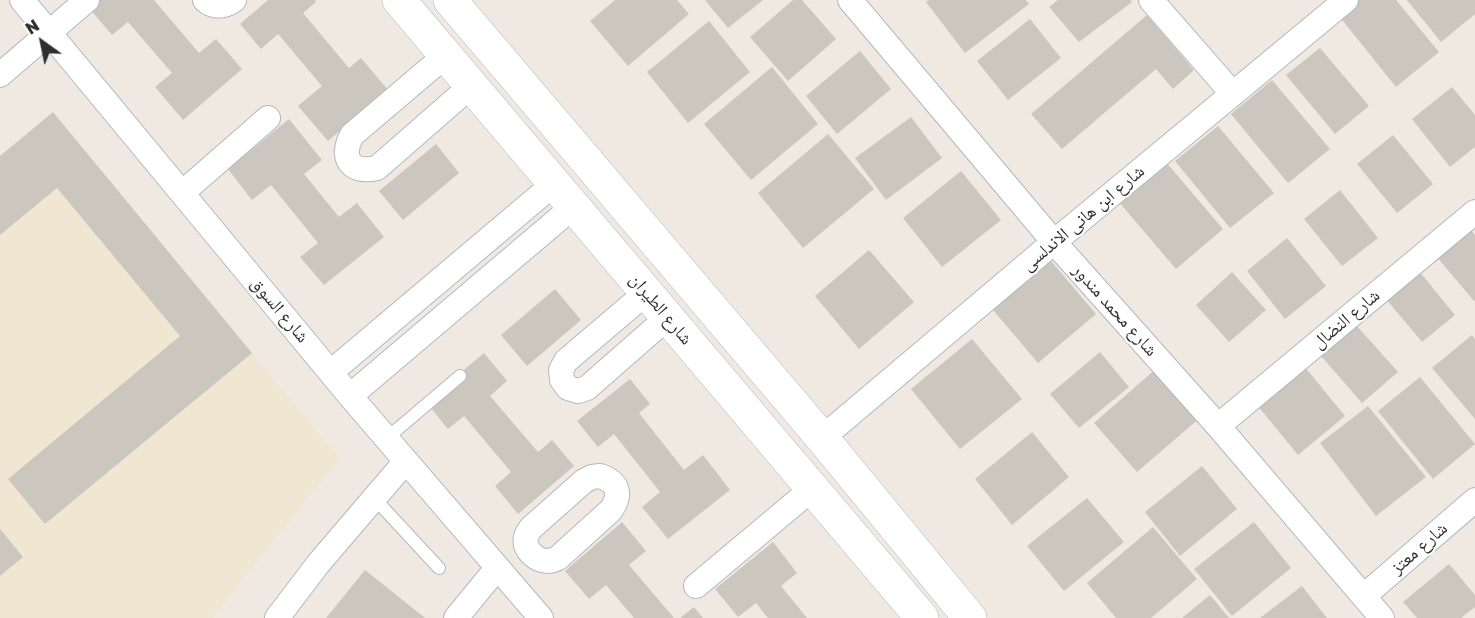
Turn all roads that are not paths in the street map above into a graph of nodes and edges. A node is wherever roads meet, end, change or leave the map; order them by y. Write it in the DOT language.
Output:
graph roads {
  1 [pos="22,0"];
  2 [pos="87,0"];
  3 [pos="205,0"];
  4 [pos="234,0"];
  5 [pos="399,0"];
  6 [pos="450,0"];
  7 [pos="850,0"];
  8 [pos="1151,0"];
  9 [pos="1346,0"];
  10 [pos="50,34"];
  11 [pos="446,55"];
  12 [pos="0,75"];
  13 [pos="472,85"];
  14 [pos="1233,94"];
  15 [pos="268,118"];
  16 [pos="182,193"];
  17 [pos="564,194"];
  18 [pos="1475,212"];
  19 [pos="1054,242"];
  20 [pos="647,292"];
  21 [pos="668,317"];
  22 [pos="331,372"];
  23 [pos="460,376"];
  24 [pos="350,396"];
  25 [pos="1218,426"];
  26 [pos="387,438"];
  27 [pos="822,438"];
  28 [pos="406,461"];
  29 [pos="813,488"];
  30 [pos="374,498"];
  31 [pos="1475,500"];
  32 [pos="531,554"];
  33 [pos="439,568"];
  34 [pos="501,572"];
  35 [pos="696,586"];
  36 [pos="1364,597"];
  37 [pos="278,618"];
  38 [pos="456,618"];
  39 [pos="540,618"];
  40 [pos="922,618"];
  41 [pos="970,618"];
  42 [pos="1382,618"];
  1 -- 10 [label="street, شارع السوق"];
  2 -- 10 [label="street"];
  3 -- 4 [label="street"];
  5 -- 11 [label="main road, شارع الطيران"];
  6 -- 27 [label="main road"];
  7 -- 19 [label="street, شارع محمد مندور"];
  8 -- 14 [label="street"];
  9 -- 14 [label="street, شارع ابن هانى الاندلسى"];
  10 -- 12 [label="street"];
  10 -- 16 [label="street, شارع السوق"];
  11 -- 13 [label="main road, شارع الطيران"];
  11 -- 13 [label="street"];
  13 -- 17 [label="main road, شارع الطيران"];
  14 -- 19 [label="street, شارع ابن هانى الاندلسى"];
  15 -- 16 [label="street"];
  16 -- 22 [label="street, شارع السوق"];
  17 -- 20 [label="main road, شارع الطيران"];
  17 -- 22 [label="street"];
  17 -- 24 [label="street"];
  18 -- 25 [label="street, شارع النضال"];
  19 -- 25 [label="street, شارع محمد مندور"];
  19 -- 27 [label="street, شارع ابن هانى الاندلسى"];
  20 -- 21 [label="main road, شارع الطيران"];
  20 -- 21 [label="street"];
  21 -- 29 [label="main road, شارع الطيران"];
  22 -- 24 [label="street, شارع السوق"];
  23 -- 26 [label="lane"];
  24 -- 26 [label="street, شارع السوق"];
  25 -- 36 [label="street, شارع محمد مندور"];
  26 -- 28 [label="street, شارع السوق"];
  27 -- 41 [label="main road"];
  28 -- 30 [label="street"];
  28 -- 34 [label="street, شارع السوق"];
  29 -- 35 [label="street"];
  29 -- 40 [label="main road, شارع الطيران"];
  30 -- 33 [label="lane"];
  30 -- 37 [label="street"];
  31 -- 36 [label="street, شارع معتز"];
  32 -- 34 [label="street"];
  34 -- 38 [label="street"];
  34 -- 39 [label="street, شارع السوق"];
  36 -- 42 [label="street, شارع محمد مندور"];
}
